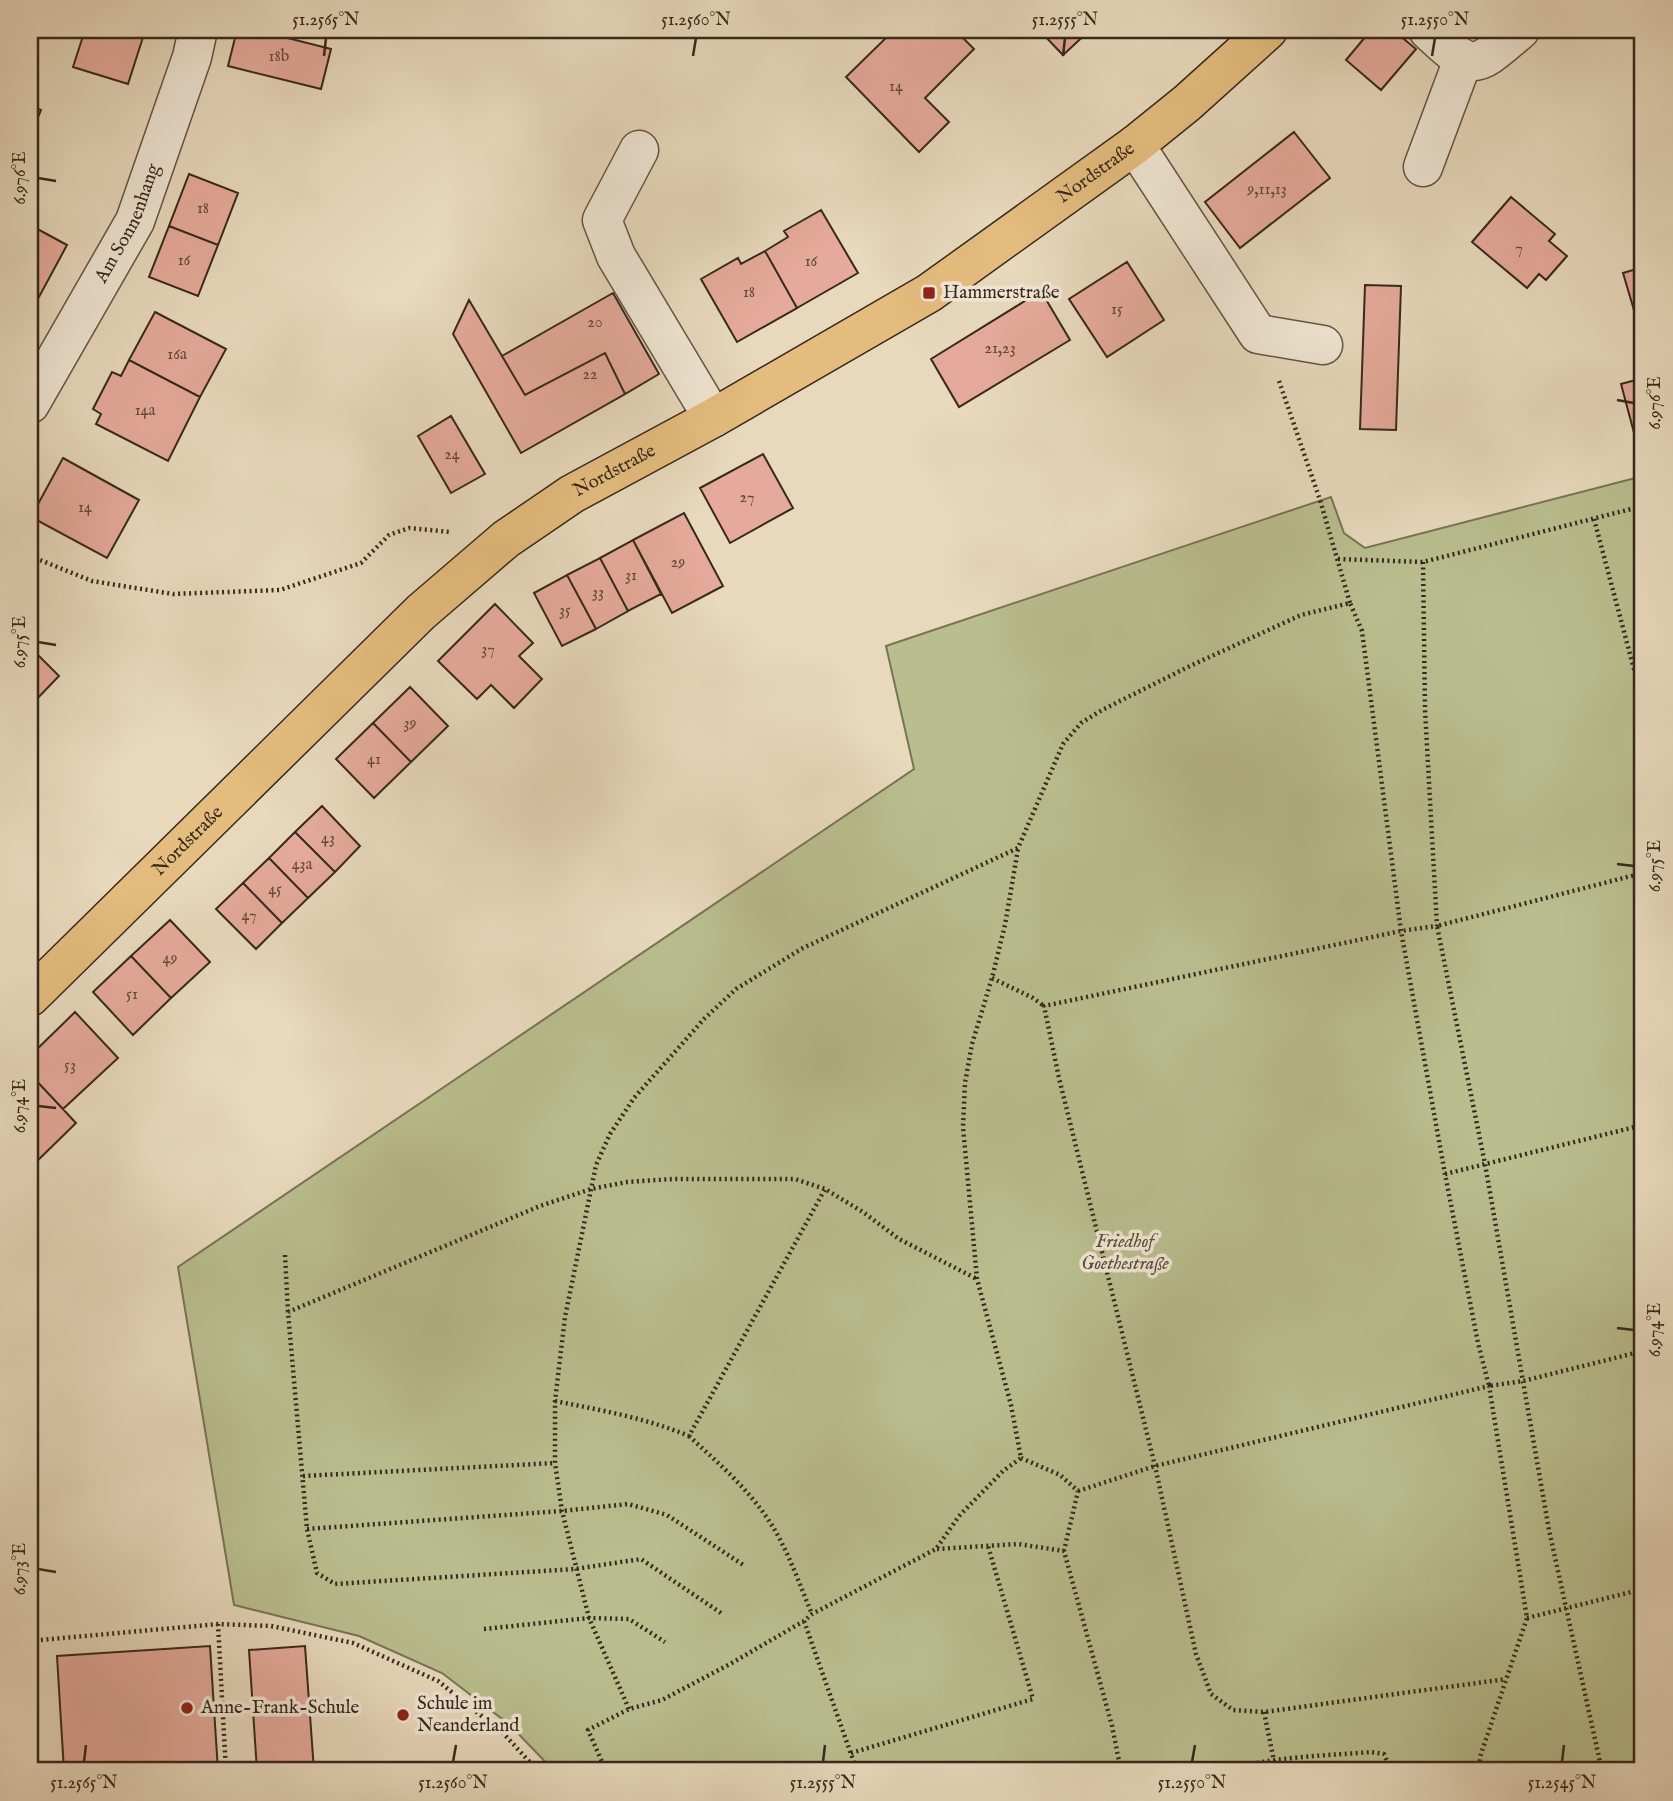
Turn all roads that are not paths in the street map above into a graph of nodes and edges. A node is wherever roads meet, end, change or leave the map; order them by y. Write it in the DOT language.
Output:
graph roads {
  1 [pos="198,30"];
  2 [pos="1268,30"];
  3 [pos="1428,30"];
  4 [pos="1520,30"];
  5 [pos="1462,60"];
  6 [pos="1135,145"];
  7 [pos="639,150"];
  8 [pos="1423,167"];
  9 [pos="1323,345"];
  10 [pos="30,404"];
  11 [pos="713,418"];
  12 [pos="30,996"];
  1 -- 10 [label="street, Am Sonnenhang"];
  2 -- 6 [label="main road, Nordstraße"];
  3 -- 5 [label="street"];
  4 -- 5 [label="street"];
  5 -- 8 [label="street"];
  6 -- 9 [label="street"];
  6 -- 11 [label="main road, Nordstraße"];
  7 -- 11 [label="street"];
  11 -- 12 [label="main road, Nordstraße"];
}
